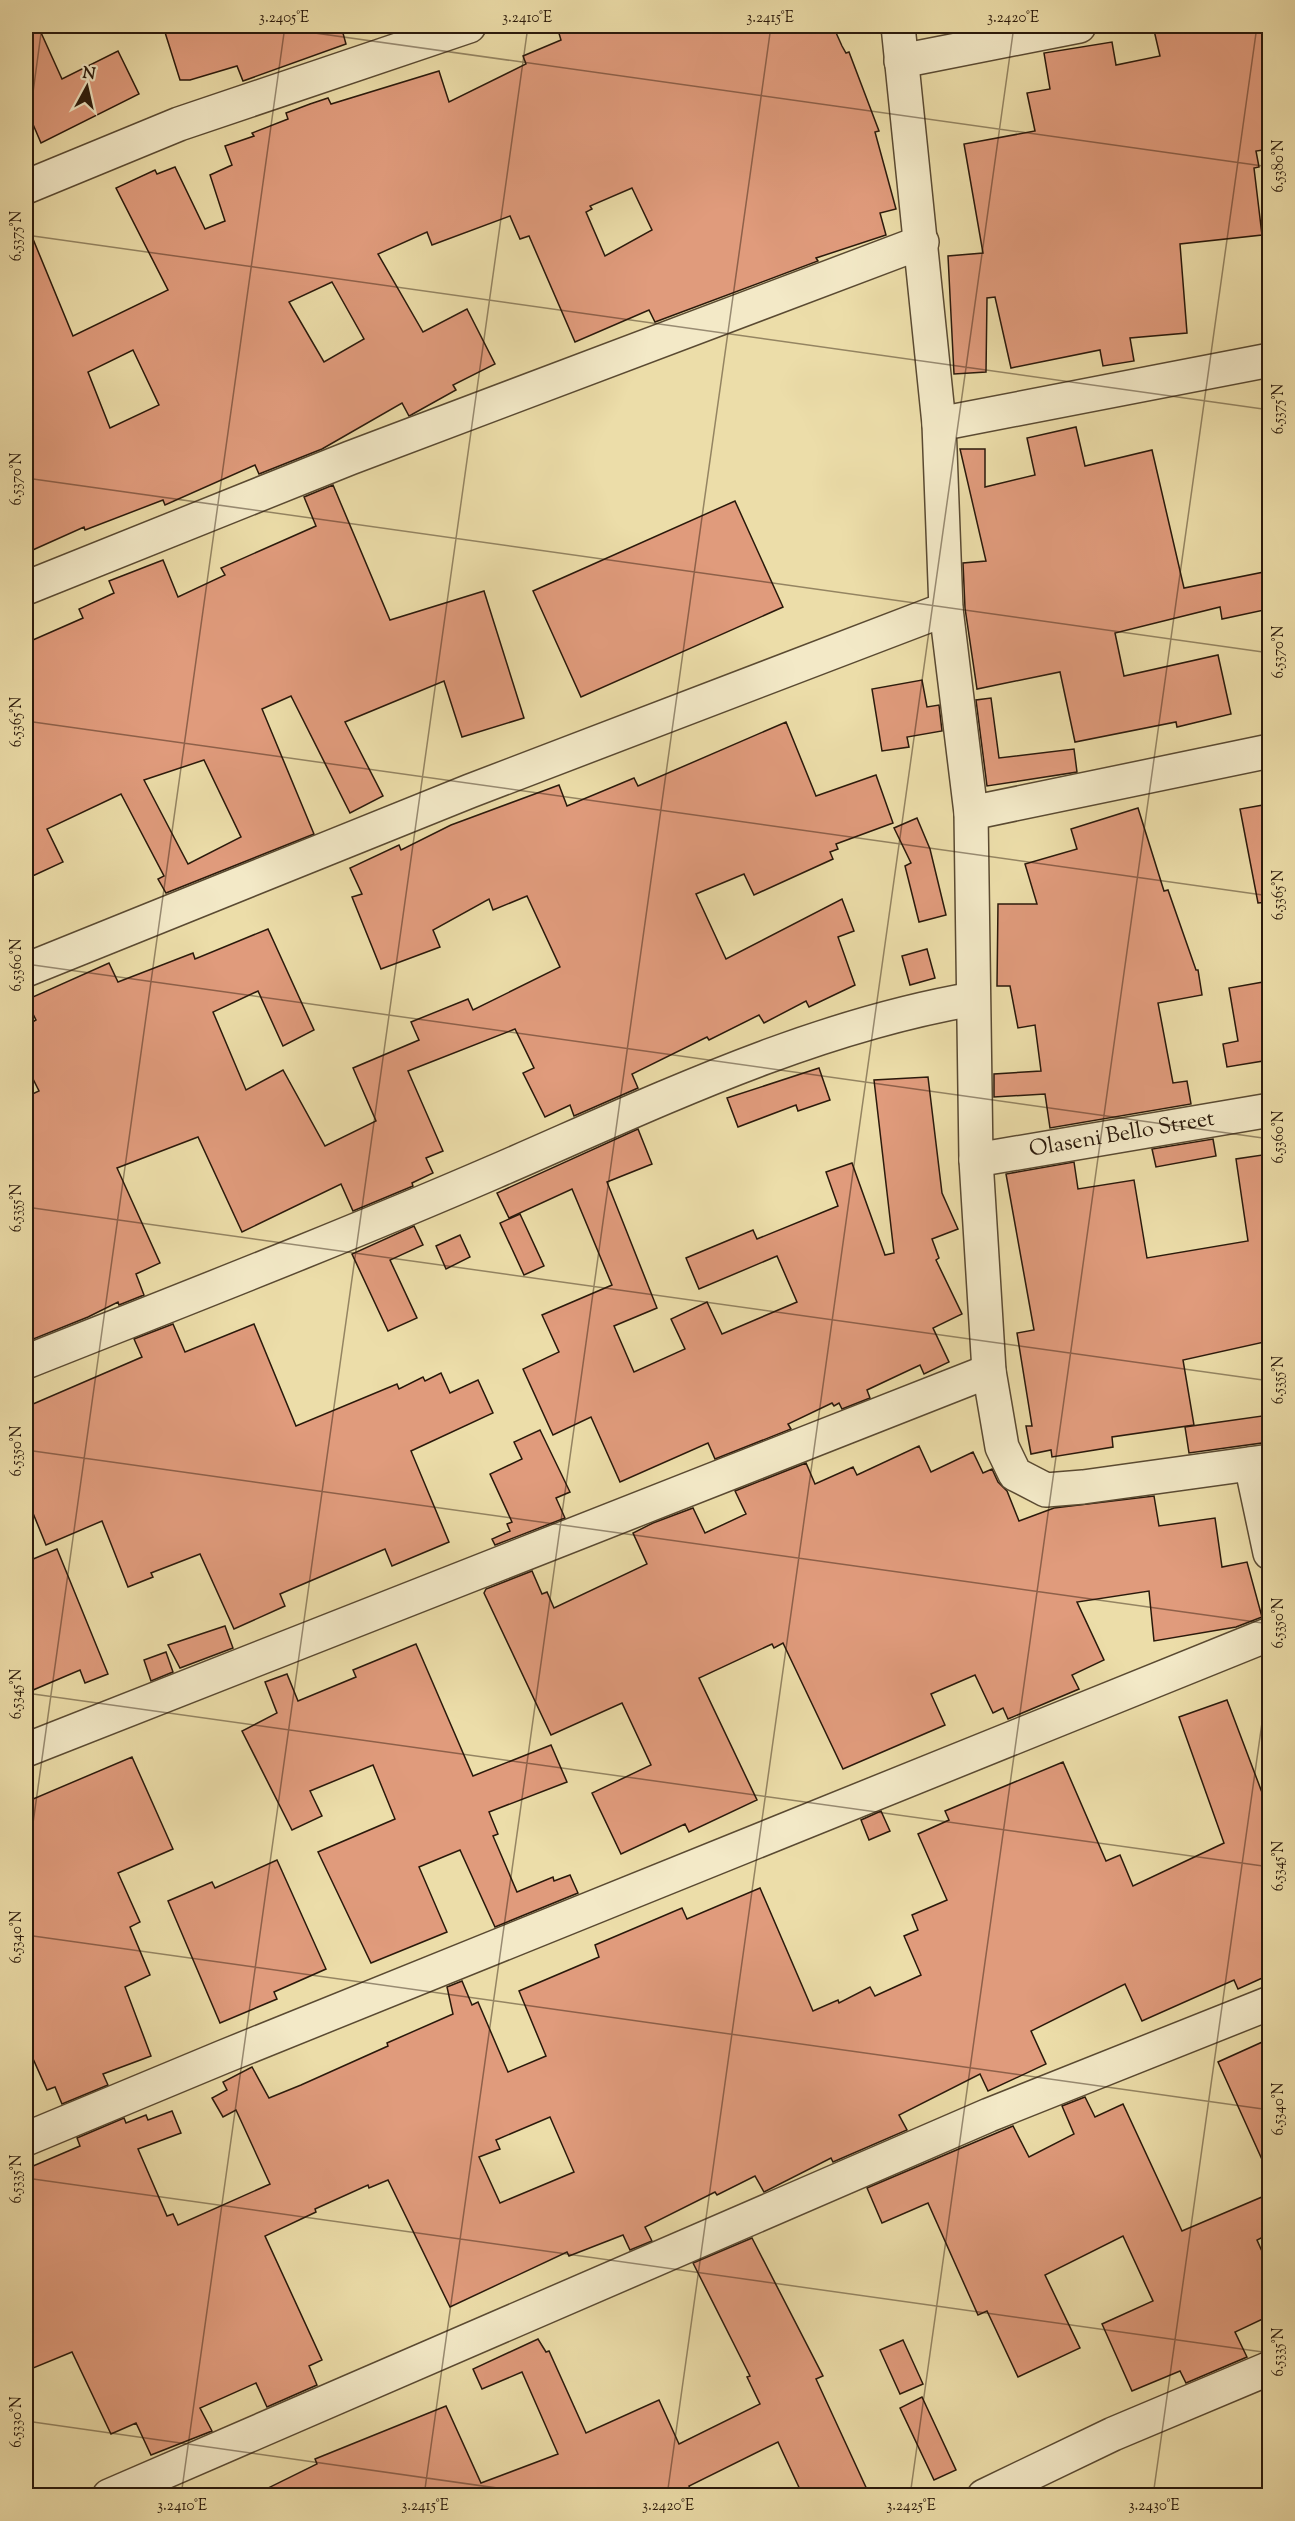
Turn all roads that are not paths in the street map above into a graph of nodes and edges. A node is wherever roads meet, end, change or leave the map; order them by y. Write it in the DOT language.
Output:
graph roads {
  1 [pos="469,26"];
  2 [pos="898,26"];
  3 [pos="1078,26"];
  4 [pos="901,62"];
  5 [pos="26,187"];
  6 [pos="921,242"];
  7 [pos="1269,360"];
  8 [pos="939,424"];
  9 [pos="26,588"];
  10 [pos="946,609"];
  11 [pos="1269,750"];
  12 [pos="971,813"];
  13 [pos="26,970"];
  14 [pos="973,999"];
  15 [pos="1269,1110"];
  16 [pos="976,1160"];
  17 [pos="26,1362"];
  18 [pos="989,1371"];
  19 [pos="1260,1462"];
  20 [pos="1269,1553"];
  21 [pos="1269,1634"];
  22 [pos="26,1749"];
  23 [pos="1269,2003"];
  24 [pos="26,2139"];
  25 [pos="1269,2368"];
  26 [pos="109,2496"];
  27 [pos="984,2496"];
  1 -- 5 [label="street"];
  2 -- 4 [label="street"];
  3 -- 4 [label="street"];
  4 -- 6 [label="street"];
  6 -- 8 [label="street"];
  6 -- 9 [label="street"];
  7 -- 8 [label="street"];
  8 -- 10 [label="street"];
  10 -- 12 [label="street"];
  10 -- 13 [label="street"];
  11 -- 12 [label="street"];
  12 -- 14 [label="street"];
  14 -- 16 [label="street"];
  14 -- 17 [label="street"];
  15 -- 16 [label="street, Olaseni Bello Street"];
  16 -- 18 [label="street"];
  18 -- 19 [label="street"];
  18 -- 22 [label="street"];
  19 -- 20 [label="street"];
  21 -- 24 [label="street"];
  23 -- 26 [label="street"];
  25 -- 27 [label="street"];
}
